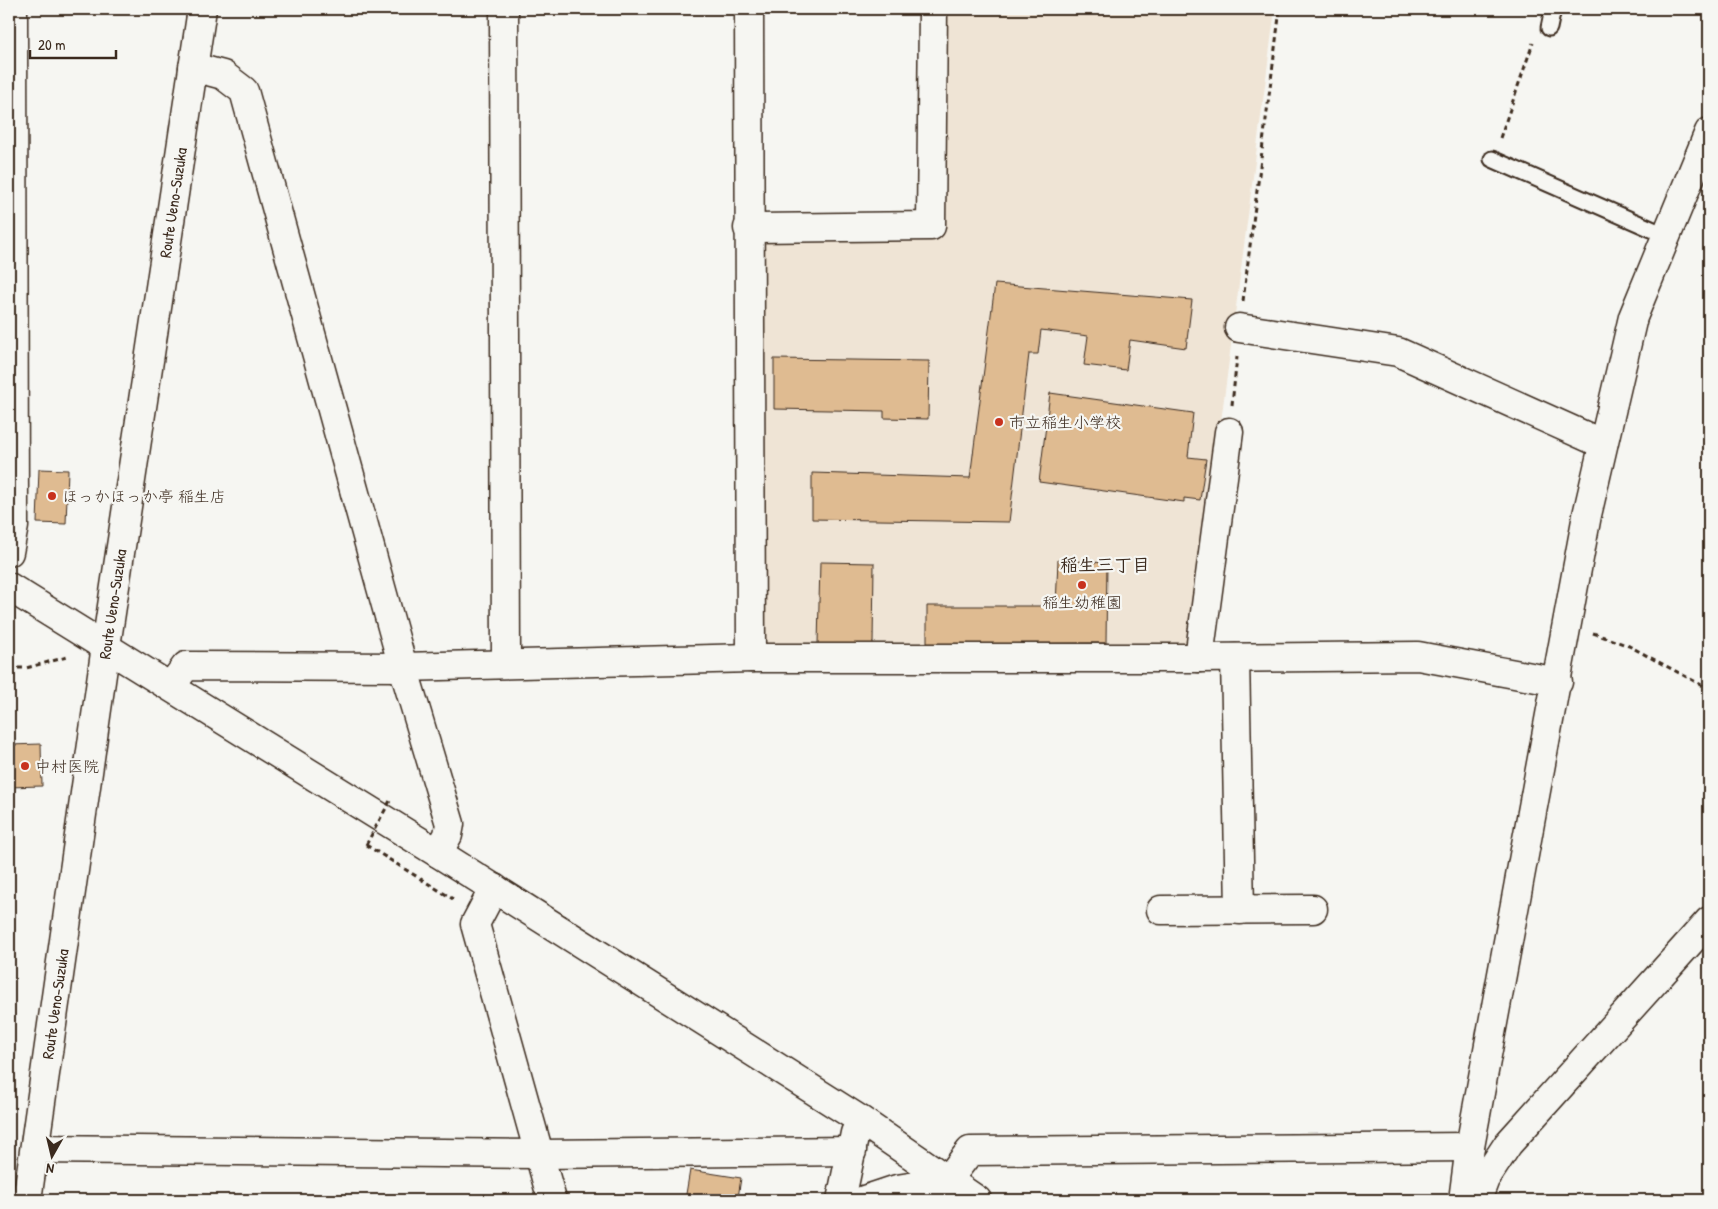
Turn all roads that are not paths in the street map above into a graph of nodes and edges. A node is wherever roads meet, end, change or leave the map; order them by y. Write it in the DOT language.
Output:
graph roads {
  1 [pos="13,9"];
  2 [pos="202,9"];
  3 [pos="504,9"];
  4 [pos="749,9"];
  5 [pos="933,9"];
  6 [pos="1553,9"];
  7 [pos="1549,28"];
  8 [pos="193,67"];
  9 [pos="1709,132"];
  10 [pos="1492,159"];
  11 [pos="748,228"];
  12 [pos="1666,235"];
  13 [pos="1239,328"];
  14 [pos="1229,432"];
  15 [pos="1603,444"];
  16 [pos="9,552"];
  17 [pos="9,587"];
  18 [pos="106,646"];
  19 [pos="752,658"];
  20 [pos="1199,658"];
  21 [pos="1235,658"];
  22 [pos="506,662"];
  23 [pos="402,667"];
  24 [pos="1558,682"];
  25 [pos="170,686"];
  26 [pos="438,853"];
  27 [pos="494,888"];
  28 [pos="1313,909"];
  29 [pos="1161,910"];
  30 [pos="1240,910"];
  31 [pos="1709,921"];
  32 [pos="858,1119"];
  33 [pos="1470,1147"];
  34 [pos="34,1150"];
  35 [pos="852,1151"];
  36 [pos="539,1154"];
  37 [pos="947,1181"];
  38 [pos="27,1200"];
  39 [pos="552,1200"];
  40 [pos="841,1200"];
  41 [pos="864,1200"];
  42 [pos="977,1200"];
  43 [pos="1463,1200"];
  44 [pos="1477,1200"];
  1 -- 16 [label="street"];
  2 -- 8 [label="street, Route Ueno-Suzuka"];
  3 -- 22 [label="street"];
  4 -- 11 [label="street"];
  5 -- 11 [label="street"];
  6 -- 7 [label="lane"];
  8 -- 18 [label="street, Route Ueno-Suzuka"];
  8 -- 23 [label="street"];
  9 -- 12 [label="street"];
  10 -- 12 [label="lane"];
  11 -- 19 [label="street"];
  12 -- 15 [label="street"];
  13 -- 15 [label="street"];
  14 -- 20 [label="street"];
  15 -- 24 [label="street"];
  17 -- 18 [label="street"];
  18 -- 25 [label="street"];
  18 -- 34 [label="street, Route Ueno-Suzuka"];
  19 -- 20 [label="street"];
  19 -- 22 [label="street"];
  20 -- 21 [label="street"];
  21 -- 24 [label="street"];
  21 -- 30 [label="street"];
  22 -- 23 [label="street"];
  23 -- 25 [label="street"];
  23 -- 26 [label="street"];
  24 -- 33 [label="street"];
  25 -- 26 [label="street"];
  26 -- 27 [label="street"];
  27 -- 32 [label="street"];
  27 -- 36 [label="street"];
  28 -- 30 [label="street"];
  29 -- 30 [label="street"];
  31 -- 44 [label="street"];
  32 -- 35 [label="street"];
  32 -- 37 [label="street"];
  33 -- 37 [label="street"];
  33 -- 43 [label="street"];
  34 -- 36 [label="street"];
  34 -- 38 [label="street, Route Ueno-Suzuka"];
  35 -- 36 [label="street"];
  35 -- 40 [label="street"];
  36 -- 39 [label="street"];
  37 -- 41 [label="street"];
  37 -- 42 [label="street"];
}
